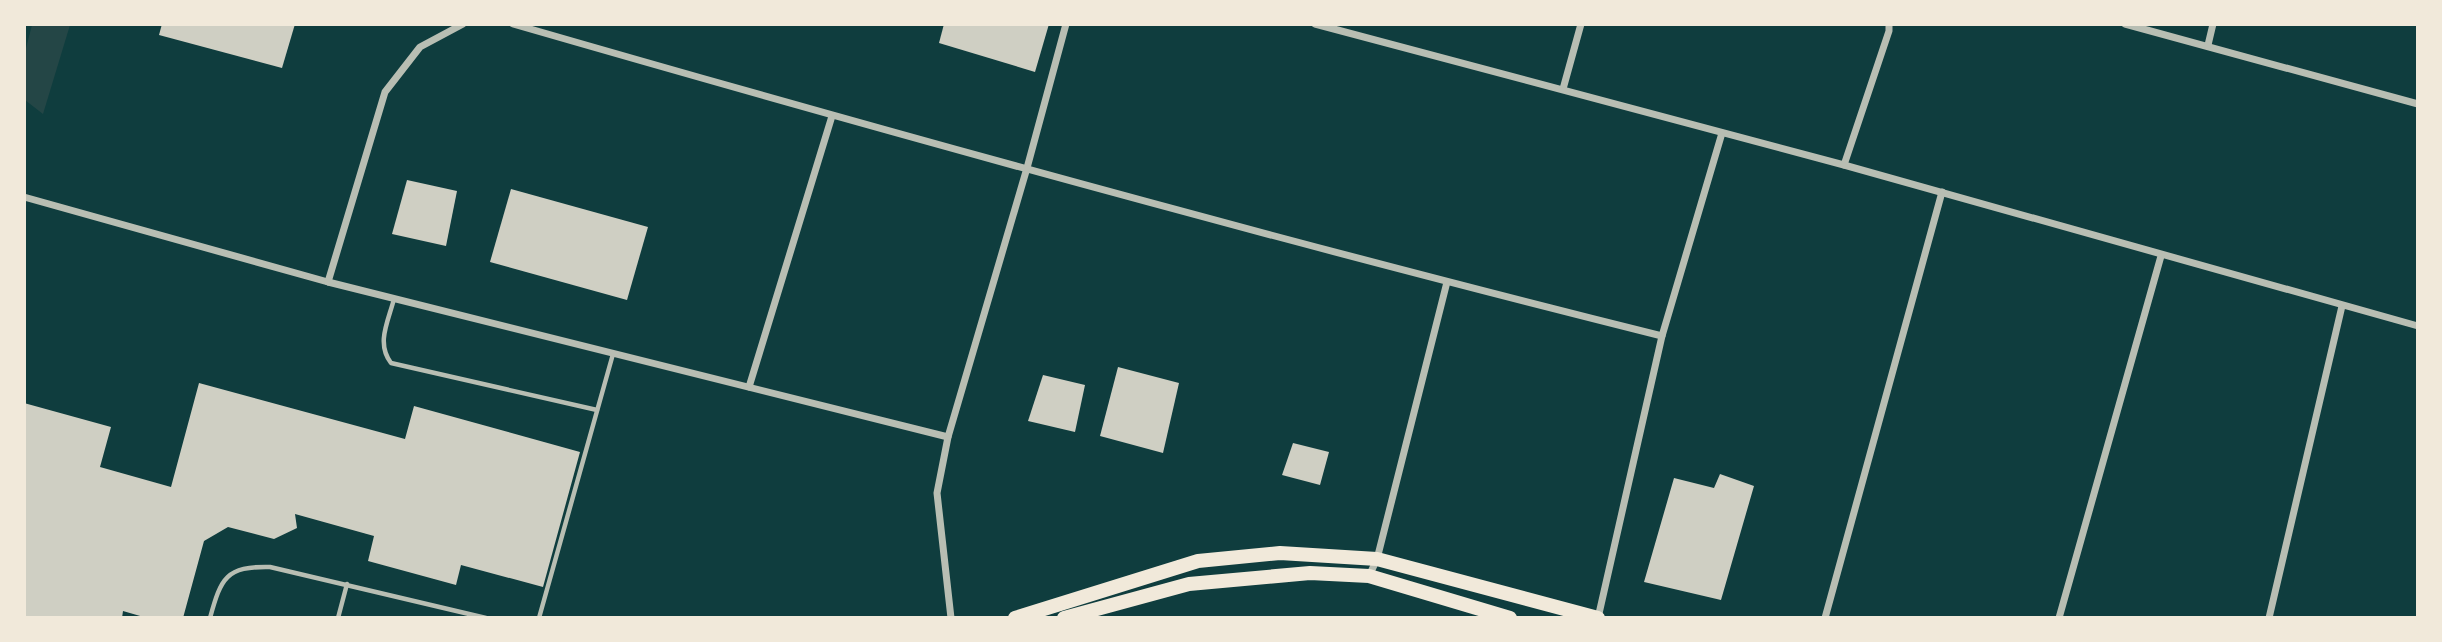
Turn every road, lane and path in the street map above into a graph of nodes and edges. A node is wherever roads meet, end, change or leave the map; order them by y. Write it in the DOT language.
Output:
graph roads {
  1 [pos="463,24"];
  2 [pos="513,24"];
  3 [pos="1066,24"];
  4 [pos="1315,24"];
  5 [pos="1581,24"];
  6 [pos="1889,24"];
  7 [pos="2125,24"];
  8 [pos="2213,24"];
  9 [pos="2208,46"];
  10 [pos="1563,89"];
  11 [pos="2417,104"];
  12 [pos="832,116"];
  13 [pos="1722,133"];
  14 [pos="1844,165"];
  15 [pos="1027,168"];
  16 [pos="1942,192"];
  17 [pos="24,197"];
  18 [pos="2161,256"];
  19 [pos="328,282"];
  20 [pos="1447,282"];
  21 [pos="394,298"];
  22 [pos="2342,306"];
  23 [pos="2417,326"];
  24 [pos="1662,336"];
  25 [pos="614,353"];
  26 [pos="749,387"];
  27 [pos="597,410"];
  28 [pos="948,437"];
  29 [pos="1377,559"];
  30 [pos="1369,576"];
  31 [pos="347,584"];
  32 [pos="210,618"];
  33 [pos="338,618"];
  34 [pos="486,618"];
  35 [pos="538,618"];
  36 [pos="951,618"];
  37 [pos="1015,618"];
  38 [pos="1064,618"];
  39 [pos="1510,618"];
  40 [pos="1598,618"];
  41 [pos="1825,618"];
  42 [pos="2060,618"];
  43 [pos="2269,618"];
  1 -- 19 [label="street"];
  2 -- 12 [label="street"];
  3 -- 15 [label="street"];
  4 -- 10 [label="street"];
  5 -- 10 [label="street"];
  6 -- 14 [label="street"];
  7 -- 9 [label="street"];
  8 -- 9 [label="street"];
  9 -- 11 [label="street"];
  10 -- 13 [label="street"];
  12 -- 15 [label="street"];
  12 -- 26 [label="street"];
  13 -- 14 [label="street"];
  13 -- 24 [label="street"];
  14 -- 16 [label="street"];
  15 -- 20 [label="street"];
  15 -- 28 [label="street"];
  16 -- 18 [label="street"];
  16 -- 41 [label="street"];
  17 -- 19 [label="street"];
  18 -- 22 [label="street"];
  18 -- 42 [label="street"];
  19 -- 21 [label="street"];
  20 -- 24 [label="street"];
  20 -- 29 [label="street"];
  21 -- 25 [label="street"];
  21 -- 27 [label="lane"];
  22 -- 23 [label="street"];
  22 -- 43 [label="street"];
  24 -- 40 [label="street"];
  25 -- 26 [label="street"];
  25 -- 27 [label="lane"];
  26 -- 28 [label="street"];
  27 -- 35 [label="lane"];
  28 -- 36 [label="street"];
  29 -- 30 [label="street"];
  29 -- 37 [label="main road"];
  29 -- 40 [label="main road"];
  30 -- 38 [label="main road"];
  30 -- 39 [label="main road"];
  31 -- 32 [label="lane"];
  31 -- 33 [label="lane"];
  31 -- 34 [label="lane"];
}
